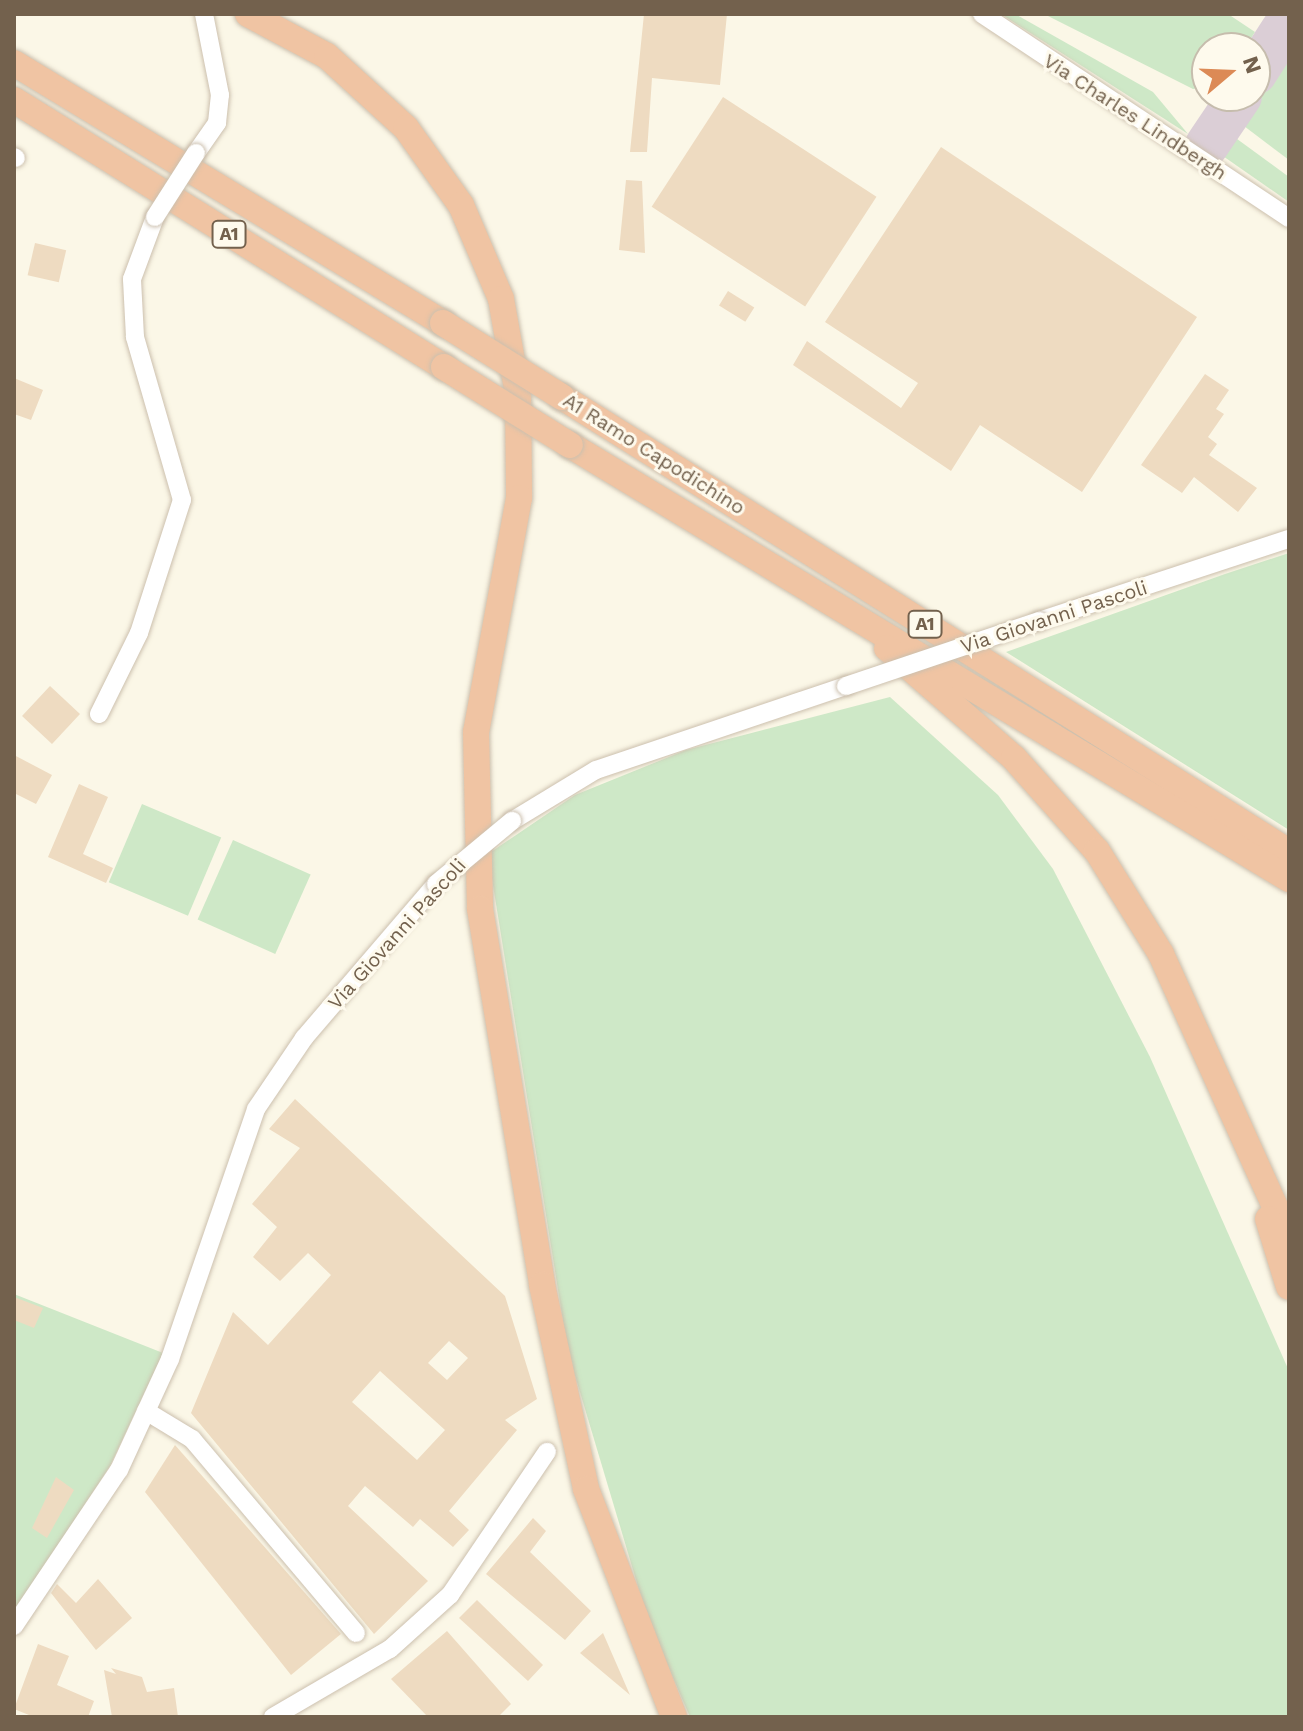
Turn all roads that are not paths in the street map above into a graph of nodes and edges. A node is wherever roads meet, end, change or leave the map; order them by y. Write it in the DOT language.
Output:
graph roads {
  1 [pos="204,14"];
  2 [pos="248,14"];
  3 [pos="982,14"];
  4 [pos="14,63"];
  5 [pos="14,100"];
  6 [pos="1289,218"];
  7 [pos="1289,539"];
  8 [pos="860,620"];
  9 [pos="99,714"];
  10 [pos="1289,852"];
  11 [pos="1289,882"];
  12 [pos="1242,1135"];
  13 [pos="1289,1238"];
  14 [pos="1289,1287"];
  15 [pos="146,1411"];
  16 [pos="547,1452"];
  17 [pos="14,1626"];
  18 [pos="356,1633"];
  19 [pos="281,1715"];
  20 [pos="674,1717"];
  1 -- 9 [label="street, bridge"];
  2 -- 20 [label="highway"];
  3 -- 6 [label="street, Via Charles Lindbergh"];
  4 -- 10 [label="highway, A1 Ramo Capodichino / A1, bridge"];
  5 -- 8 [label="highway, A1 Ramo Capodichino / A1, bridge"];
  7 -- 15 [label="street, Via Giovanni Pascoli, bridge"];
  8 -- 11 [label="highway, A1 Ramo Capodichino / A1"];
  8 -- 12 [label="highway"];
  12 -- 13 [label="highway"];
  12 -- 14 [label="highway"];
  15 -- 17 [label="street, Via Giovanni Pascoli"];
  15 -- 18 [label="street"];
  16 -- 19 [label="street"];
}
